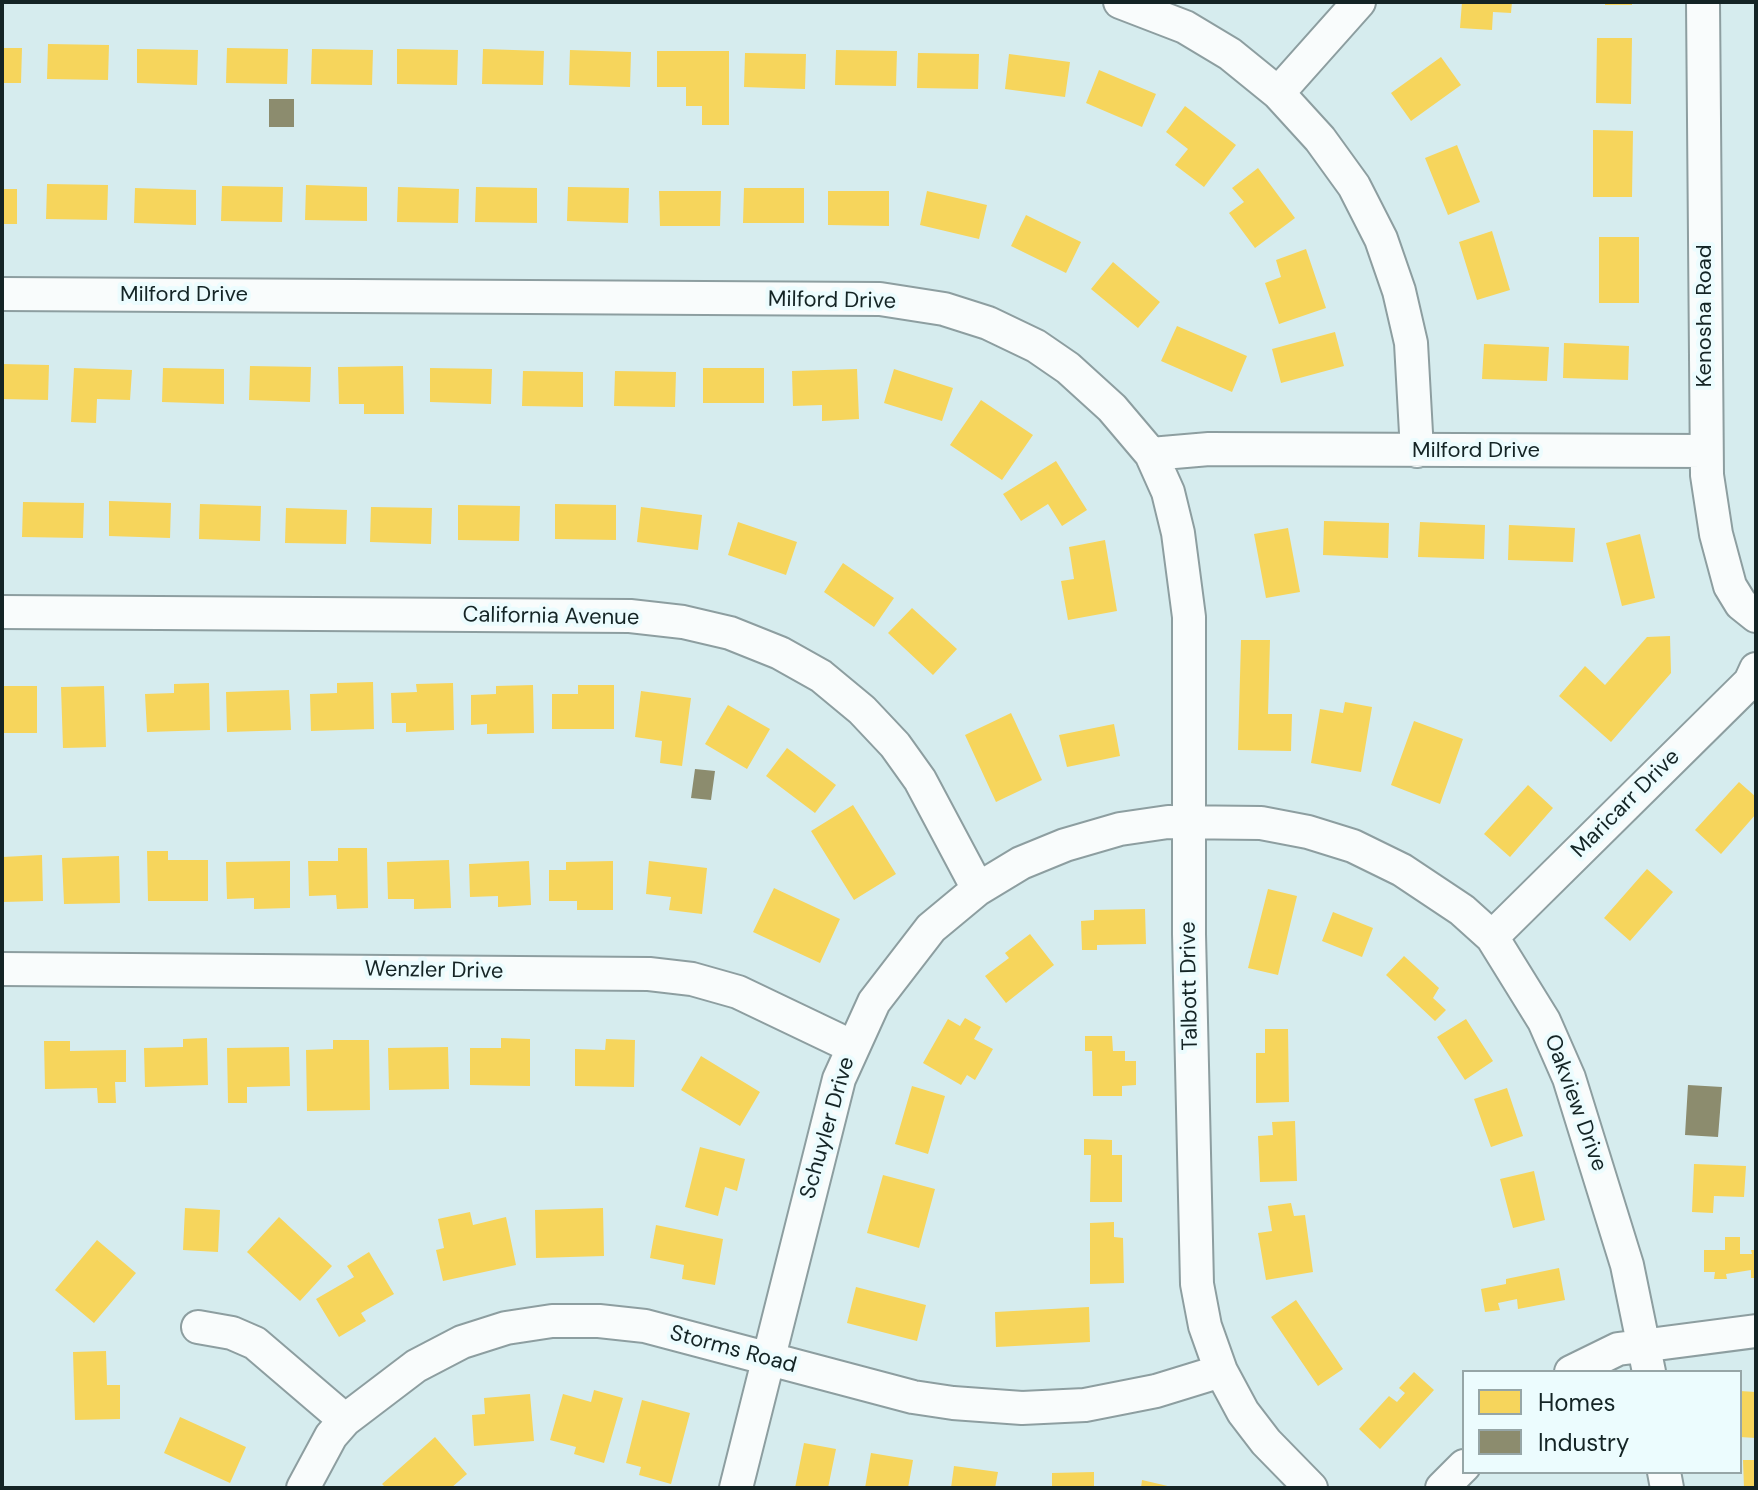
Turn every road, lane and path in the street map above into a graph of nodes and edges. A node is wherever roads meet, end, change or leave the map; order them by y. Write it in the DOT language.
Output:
graph roads {
  1 [pos="1120,2"];
  2 [pos="1359,2"];
  3 [pos="1703,2"];
  4 [pos="1278,93"];
  5 [pos="2,294"];
  6 [pos="1417,451"];
  7 [pos="1706,451"];
  8 [pos="1151,454"];
  9 [pos="2,612"];
  10 [pos="1756,616"];
  11 [pos="1756,669"];
  12 [pos="1191,822"];
  13 [pos="978,889"];
  14 [pos="1492,937"];
  15 [pos="2,969"];
  16 [pos="851,1046"];
  17 [pos="198,1327"];
  18 [pos="1756,1331"];
  19 [pos="768,1358"];
  20 [pos="1646,1358"];
  21 [pos="1575,1370"];
  22 [pos="1221,1371"];
  23 [pos="345,1420"];
  24 [pos="1462,1468"];
  25 [pos="303,1488"];
  26 [pos="736,1488"];
  27 [pos="1311,1488"];
  28 [pos="1442,1488"];
  1 -- 4 [label="street"];
  2 -- 4 [label="street"];
  3 -- 7 [label="street, Kenosha Road"];
  4 -- 6 [label="street"];
  5 -- 8 [label="street, Milford Drive"];
  6 -- 7 [label="street, Milford Drive"];
  6 -- 8 [label="street, Milford Drive"];
  7 -- 10 [label="street, Kenosha Road"];
  8 -- 12 [label="street, Talbott Drive"];
  9 -- 13 [label="street, California Avenue"];
  11 -- 14 [label="street, Maricarr Drive"];
  12 -- 13 [label="street, Schuyler Drive"];
  12 -- 14 [label="street, Oakview Drive"];
  12 -- 22 [label="street, Talbott Drive"];
  13 -- 16 [label="street, Schuyler Drive"];
  14 -- 20 [label="street, Oakview Drive"];
  15 -- 16 [label="street, Wenzler Drive"];
  16 -- 19 [label="street, Schuyler Drive"];
  17 -- 23 [label="street"];
  18 -- 20 [label="street"];
  19 -- 22 [label="street, Storms Road"];
  19 -- 23 [label="street, Storms Road"];
  19 -- 26 [label="street, Schuyler Drive"];
  20 -- 21 [label="street"];
  22 -- 27 [label="street, Talbott Drive"];
  23 -- 25 [label="street, Storms Road"];
  24 -- 28 [label="street"];
}
